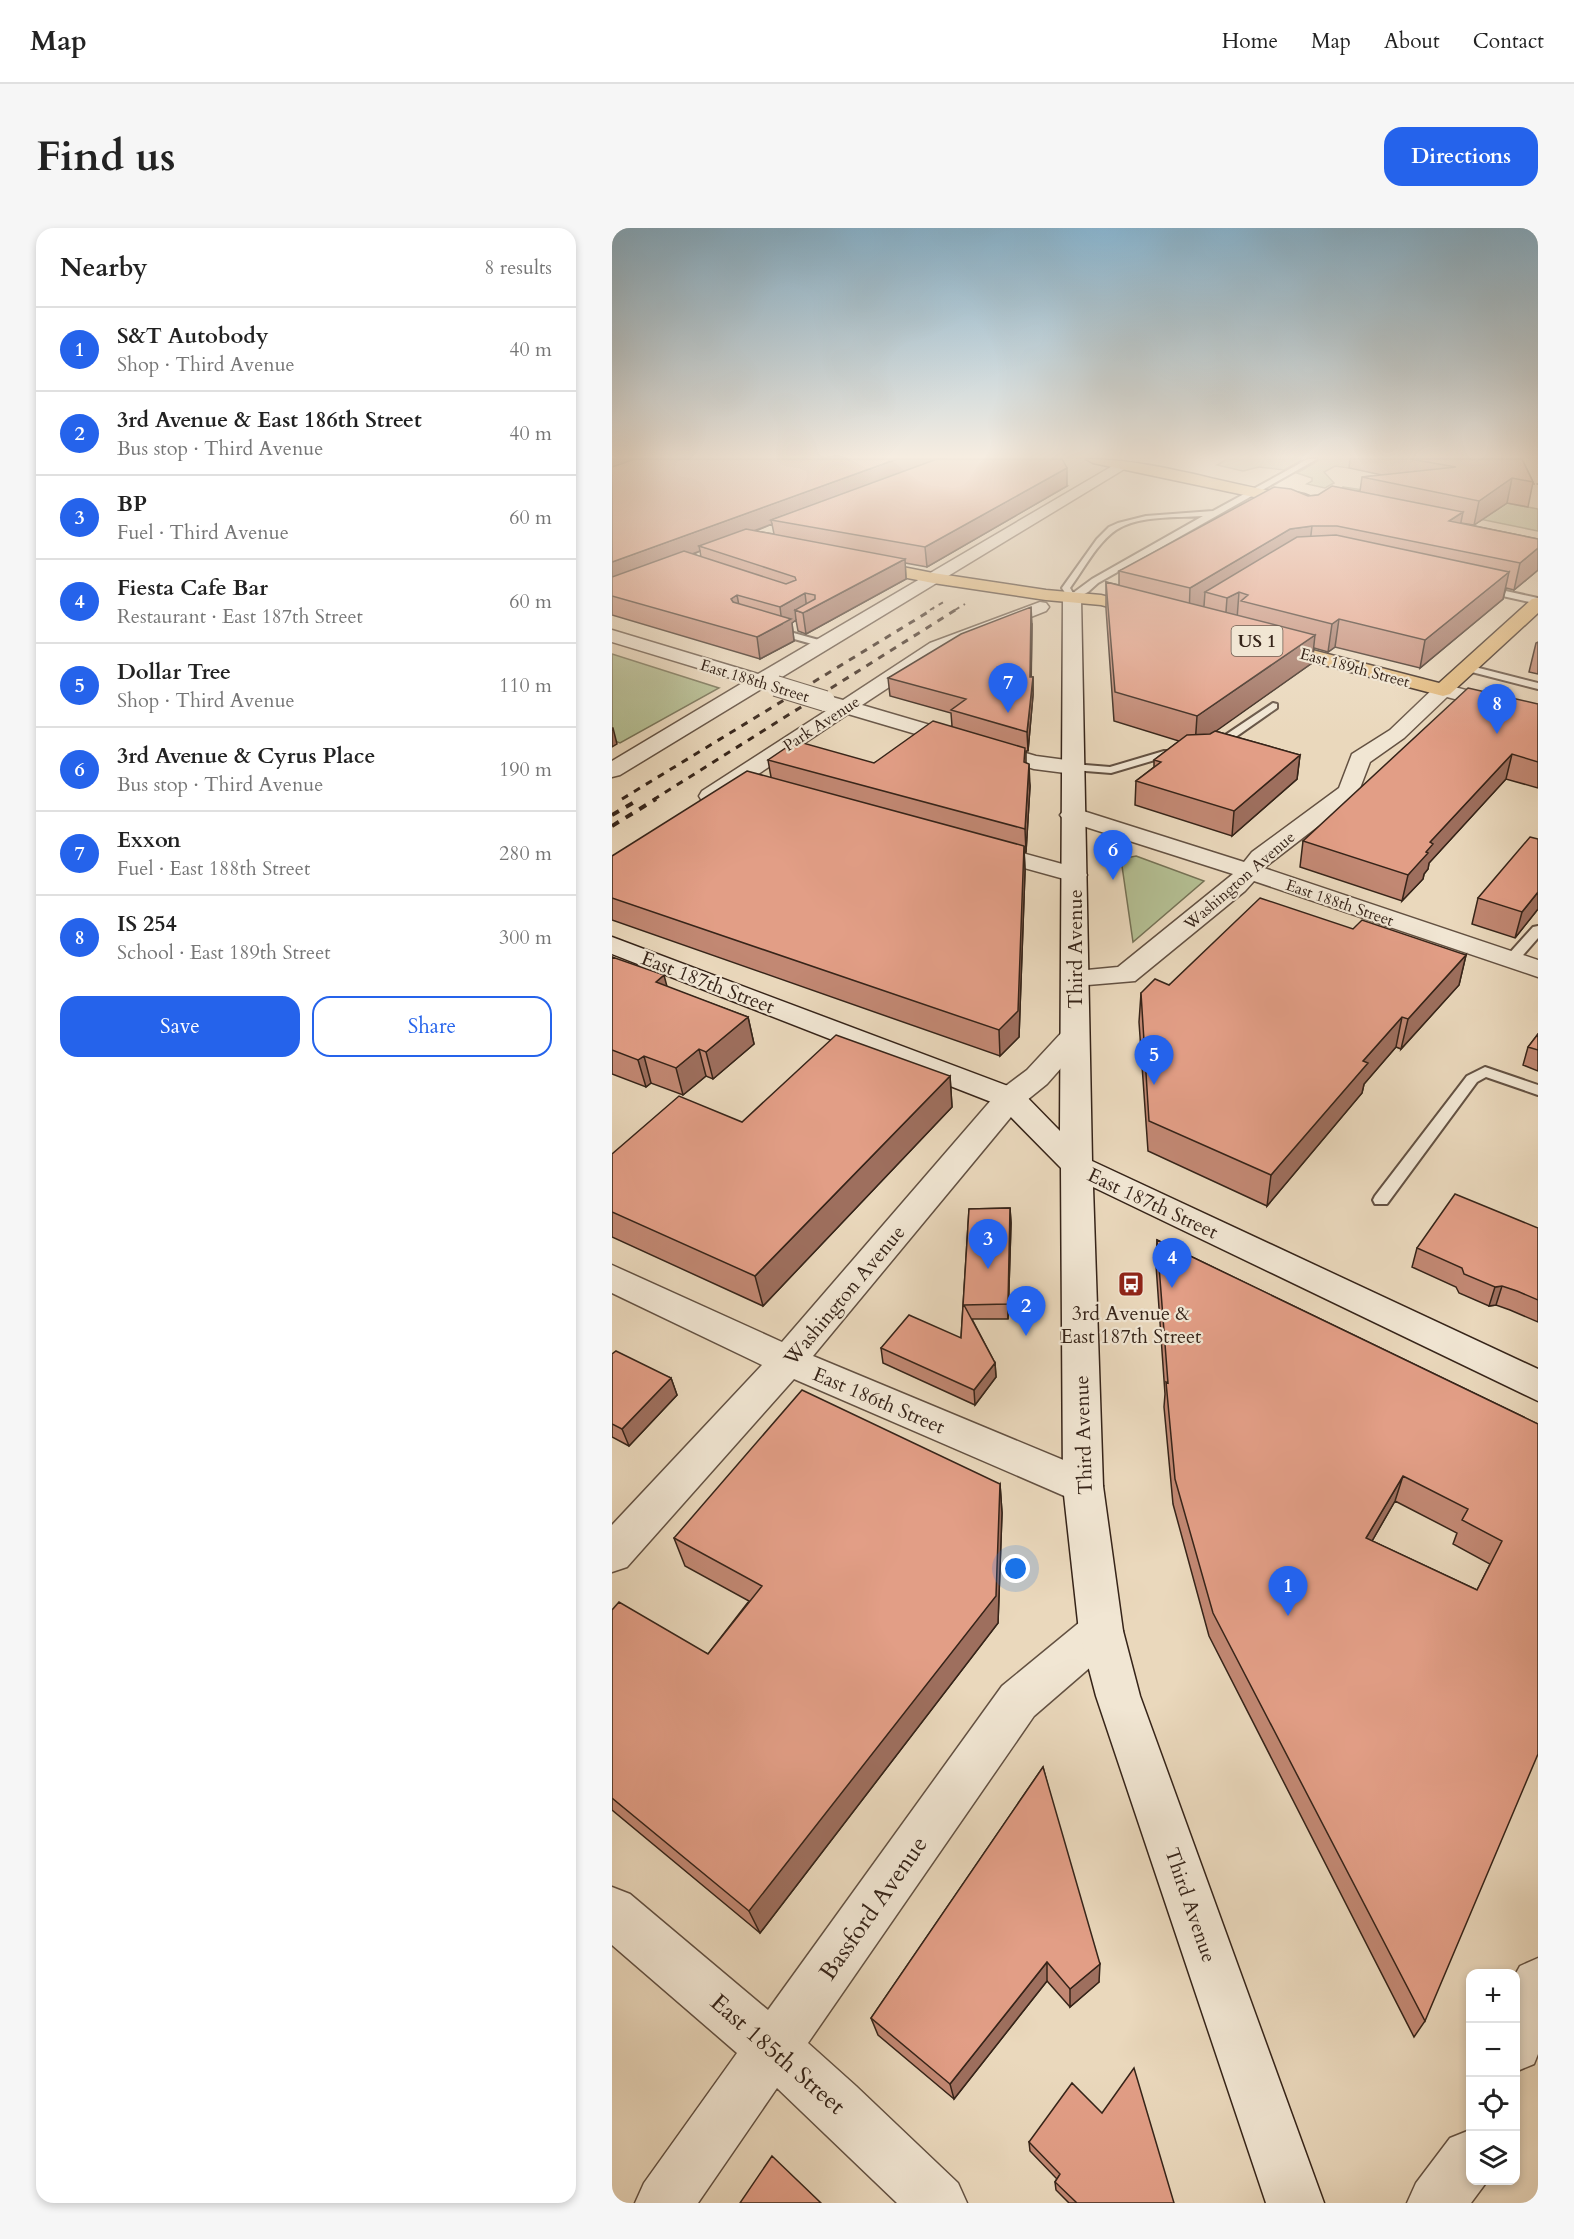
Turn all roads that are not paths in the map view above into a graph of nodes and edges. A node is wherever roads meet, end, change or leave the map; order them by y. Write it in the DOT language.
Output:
graph roads {
  1 [pos="978,551"];
  2 [pos="1094,551"];
  3 [pos="1149,551"];
  4 [pos="851,562"];
  5 [pos="933,578"];
  6 [pos="1473,587"];
  7 [pos="1071,597"];
  8 [pos="1538,602"];
  9 [pos="1040,607"];
  10 [pos="1165,617"];
  11 [pos="763,627"];
  12 [pos="612,636"];
  13 [pos="1254,641"];
  14 [pos="823,644"];
  15 [pos="1467,668"];
  16 [pos="769,684"];
  17 [pos="1538,686"];
  18 [pos="1443,690"];
  19 [pos="1273,706"];
  20 [pos="847,707"];
  21 [pos="1538,715"];
  22 [pos="1073,767"];
  23 [pos="612,770"];
  24 [pos="734,780"];
  25 [pos="759,787"];
  26 [pos="696,804"];
  27 [pos="1072,815"];
  28 [pos="962,844"];
  29 [pos="1250,871"];
  30 [pos="1075,875"];
  31 [pos="1538,930"];
  32 [pos="612,945"];
  33 [pos="1511,960"];
  34 [pos="1538,969"];
  35 [pos="1076,978"];
  36 [pos="1074,1036"];
  37 [pos="1538,1090"];
  38 [pos="1010,1098"];
  39 [pos="1077,1167"];
  40 [pos="1381,1200"];
  41 [pos="612,1278"];
  42 [pos="788,1361"];
  43 [pos="1538,1386"];
  44 [pos="1083,1486"];
  45 [pos="612,1554"];
  46 [pos="1101,1631"];
  47 [pos="612,1912"];
  48 [pos="1538,1984"];
  49 [pos="1520,2032"];
  50 [pos="774,2049"];
  51 [pos="1466,2163"];
  52 [pos="664,2203"];
  53 [pos="938,2203"];
  54 [pos="1295,2203"];
  55 [pos="1436,2203"];
  1 -- 5 [label="street"];
  2 -- 7 [label="lane, Third Avenue"];
  3 -- 7 [label="lane, Third Avenue"];
  4 -- 5 [label="main road"];
  5 -- 7 [label="main road"];
  5 -- 14 [label="street"];
  6 -- 8 [label="lane"];
  7 -- 10 [label="main road"];
  7 -- 22 [label="street, Third Avenue"];
  8 -- 15 [label="main road, Washington Avenue"];
  9 -- 20 [label="street, Park Avenue"];
  11 -- 14 [label="lane"];
  12 -- 16 [label="street, East 188th Street"];
  13 -- 18 [label="main road, East 189th Street / US 1"];
  14 -- 16 [label="street"];
  15 -- 17 [label="lane"];
  15 -- 18 [label="main road, Washington Avenue"];
  16 -- 20 [label="street, East 188th Street, bridge"];
  16 -- 23 [label="street"];
  18 -- 21 [label="street, East 189th Street"];
  18 -- 29 [label="street, Washington Avenue"];
  19 -- 22 [label="lane"];
  20 -- 22 [label="street, East 188th Street"];
  20 -- 24 [label="street, Park Avenue"];
  22 -- 27 [label="street, Third Avenue"];
  24 -- 25 [label="street"];
  24 -- 26 [label="street, Park Avenue"];
  27 -- 29 [label="street, East 188th Street"];
  27 -- 30 [label="street, Third Avenue"];
  28 -- 30 [label="street"];
  29 -- 33 [label="street, East 188th Street"];
  29 -- 35 [label="street, Washington Avenue"];
  30 -- 35 [label="street, Third Avenue"];
  31 -- 33 [label="lane"];
  32 -- 38 [label="street, East 187th Street"];
  33 -- 34 [label="street, East 188th Street"];
  35 -- 36 [label="street, Third Avenue"];
  36 -- 38 [label="street, Washington Avenue"];
  36 -- 39 [label="street, Third Avenue"];
  37 -- 40 [label="lane"];
  38 -- 39 [label="street, East 187th Street"];
  38 -- 42 [label="street, Washington Avenue"];
  39 -- 43 [label="street, East 187th Street"];
  39 -- 44 [label="street, Third Avenue"];
  41 -- 42 [label="street, East 186th Street"];
  42 -- 44 [label="street, East 186th Street"];
  42 -- 45 [label="street, Washington Avenue"];
  44 -- 46 [label="street, Third Avenue"];
  46 -- 50 [label="street, Bassford Avenue"];
  46 -- 54 [label="street, Third Avenue"];
  47 -- 50 [label="street, East 185th Street"];
  48 -- 49 [label="street"];
  50 -- 52 [label="street, Bassford Avenue"];
  50 -- 53 [label="street, East 185th Street"];
  51 -- 55 [label="street"];
}
